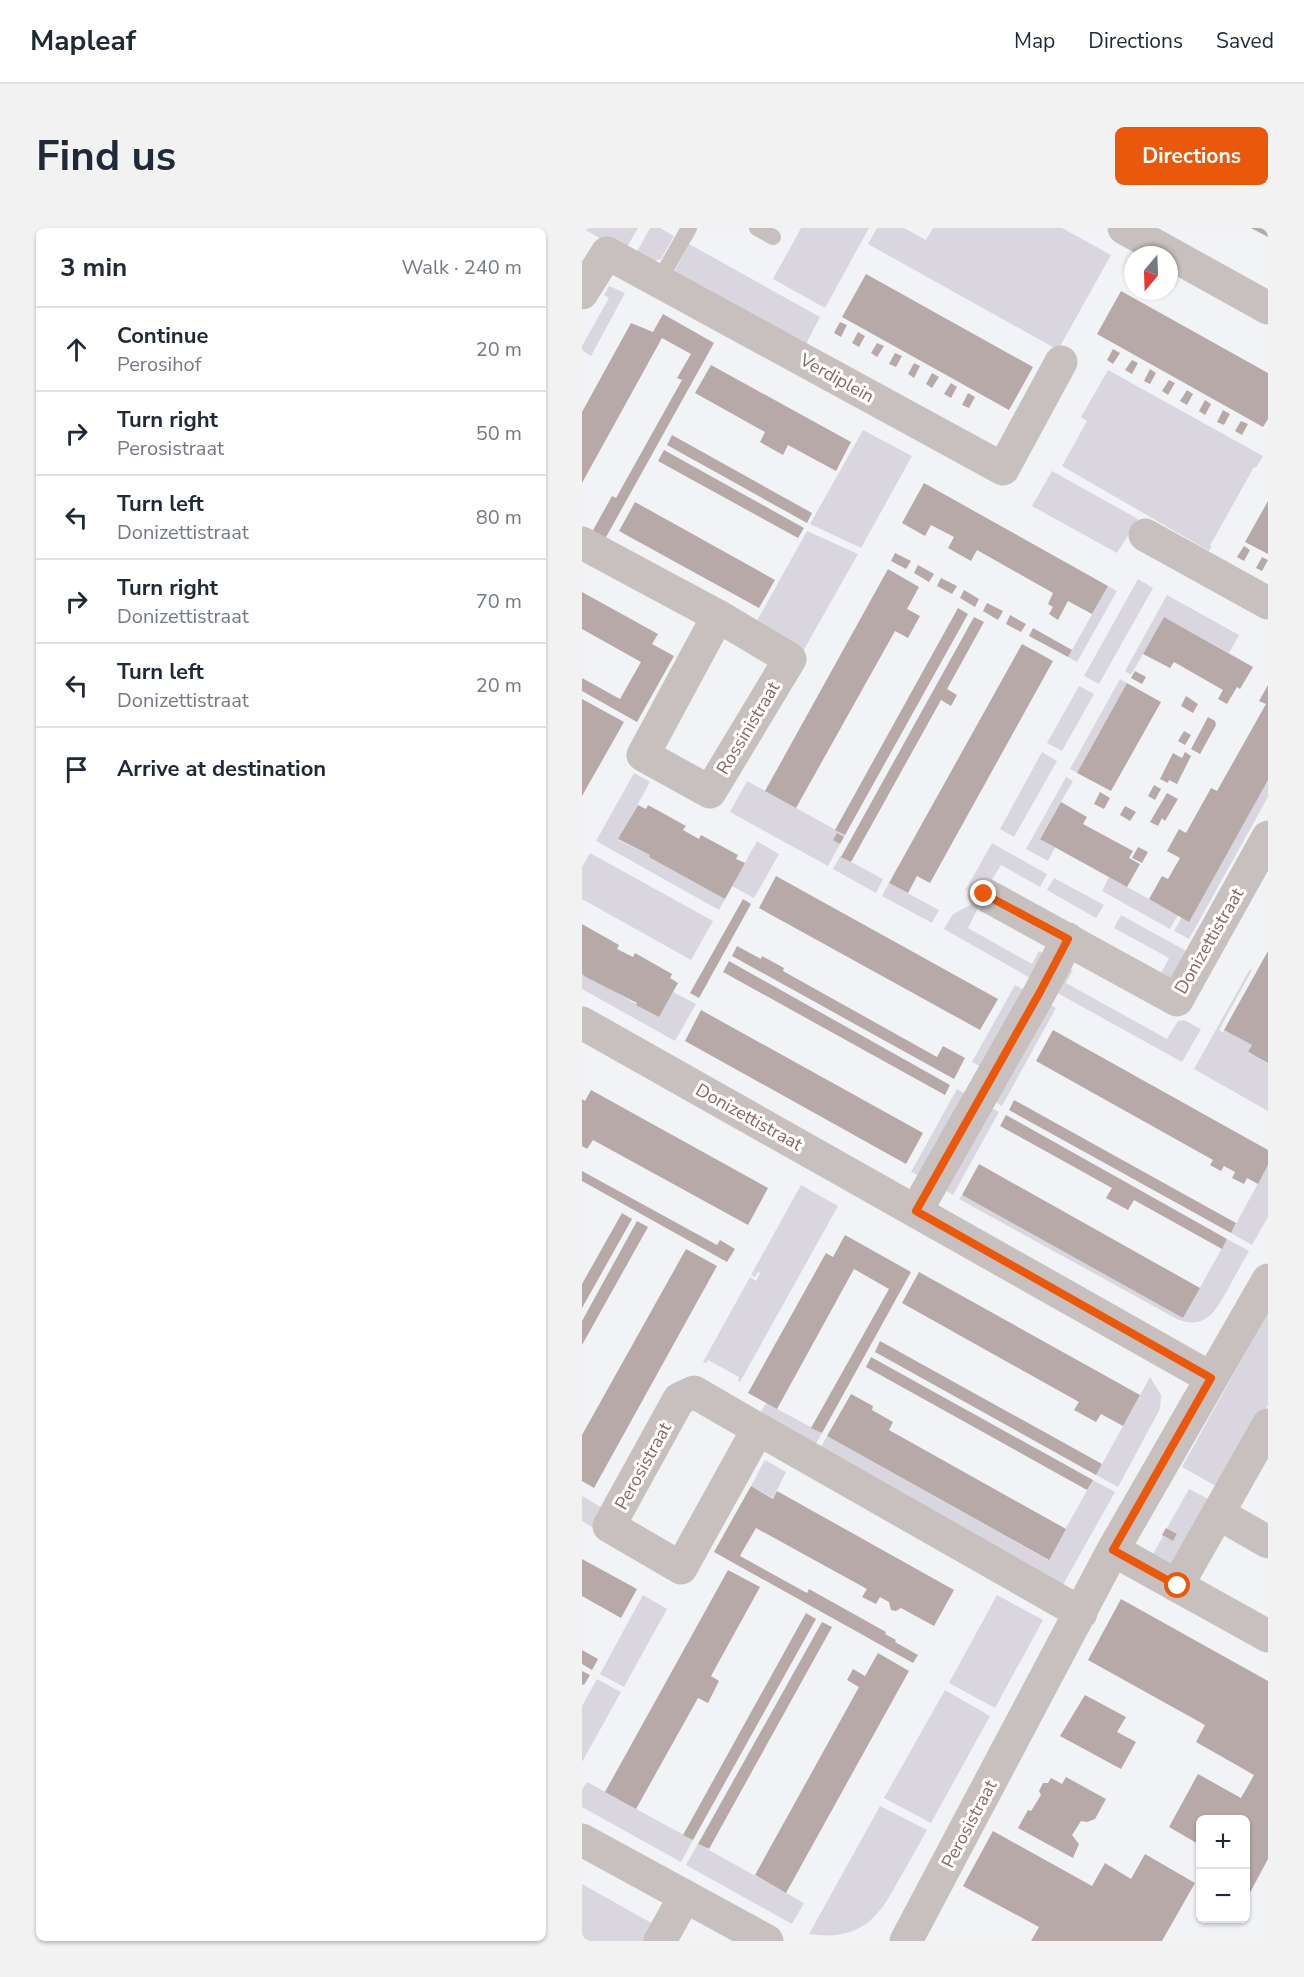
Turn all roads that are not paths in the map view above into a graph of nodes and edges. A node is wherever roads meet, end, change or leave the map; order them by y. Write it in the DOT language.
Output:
graph roads {
  1 [pos="689,228"];
  2 [pos="757,228"];
  3 [pos="1124,228"];
  4 [pos="773,237"];
  5 [pos="659,281"];
  6 [pos="582,293"];
  7 [pos="1268,308"];
  8 [pos="1061,362"];
  9 [pos="1145,535"];
  10 [pos="582,543"];
  11 [pos="1268,603"];
  12 [pos="718,616"];
  13 [pos="1268,837"];
  14 [pos="984,894"];
  15 [pos="1068,939"];
  16 [pos="582,1023"];
  17 [pos="916,1211"];
  18 [pos="1268,1280"];
  19 [pos="1211,1378"];
  20 [pos="1268,1425"];
  21 [pos="758,1429"];
  22 [pos="1219,1514"];
  23 [pos="1268,1542"];
  24 [pos="1113,1550"];
  25 [pos="1178,1586"];
  26 [pos="1082,1613"];
  27 [pos="1268,1636"];
  28 [pos="582,1840"];
  29 [pos="685,1896"];
  30 [pos="660,1941"];
  31 [pos="767,1941"];
  32 [pos="906,1941"];
  1 -- 5 [label="lane"];
  2 -- 4 [label="lane"];
  3 -- 7 [label="street"];
  5 -- 6 [label="street, Verdiplein"];
  5 -- 8 [label="street, Verdiplein"];
  9 -- 11 [label="street"];
  10 -- 12 [label="street, Rossinistraat"];
  12 -- 12 [label="street, Rossinistraat"];
  13 -- 15 [label="street, Donizettistraat"];
  14 -- 15 [label="street, Donizettistraat"];
  15 -- 17 [label="street"];
  16 -- 17 [label="street, Donizettistraat"];
  17 -- 19 [label="street, Donizettistraat"];
  18 -- 19 [label="street, Perosistraat"];
  19 -- 24 [label="street, Perosistraat"];
  20 -- 22 [label="street"];
  21 -- 21 [label="street, Perosistraat"];
  21 -- 26 [label="street, Perosistraat"];
  22 -- 23 [label="street"];
  22 -- 25 [label="street"];
  24 -- 25 [label="street"];
  24 -- 26 [label="street, Perosistraat"];
  25 -- 27 [label="street"];
  26 -- 32 [label="street, Perosistraat"];
  28 -- 29 [label="street"];
  29 -- 30 [label="street"];
  29 -- 31 [label="street"];
}
